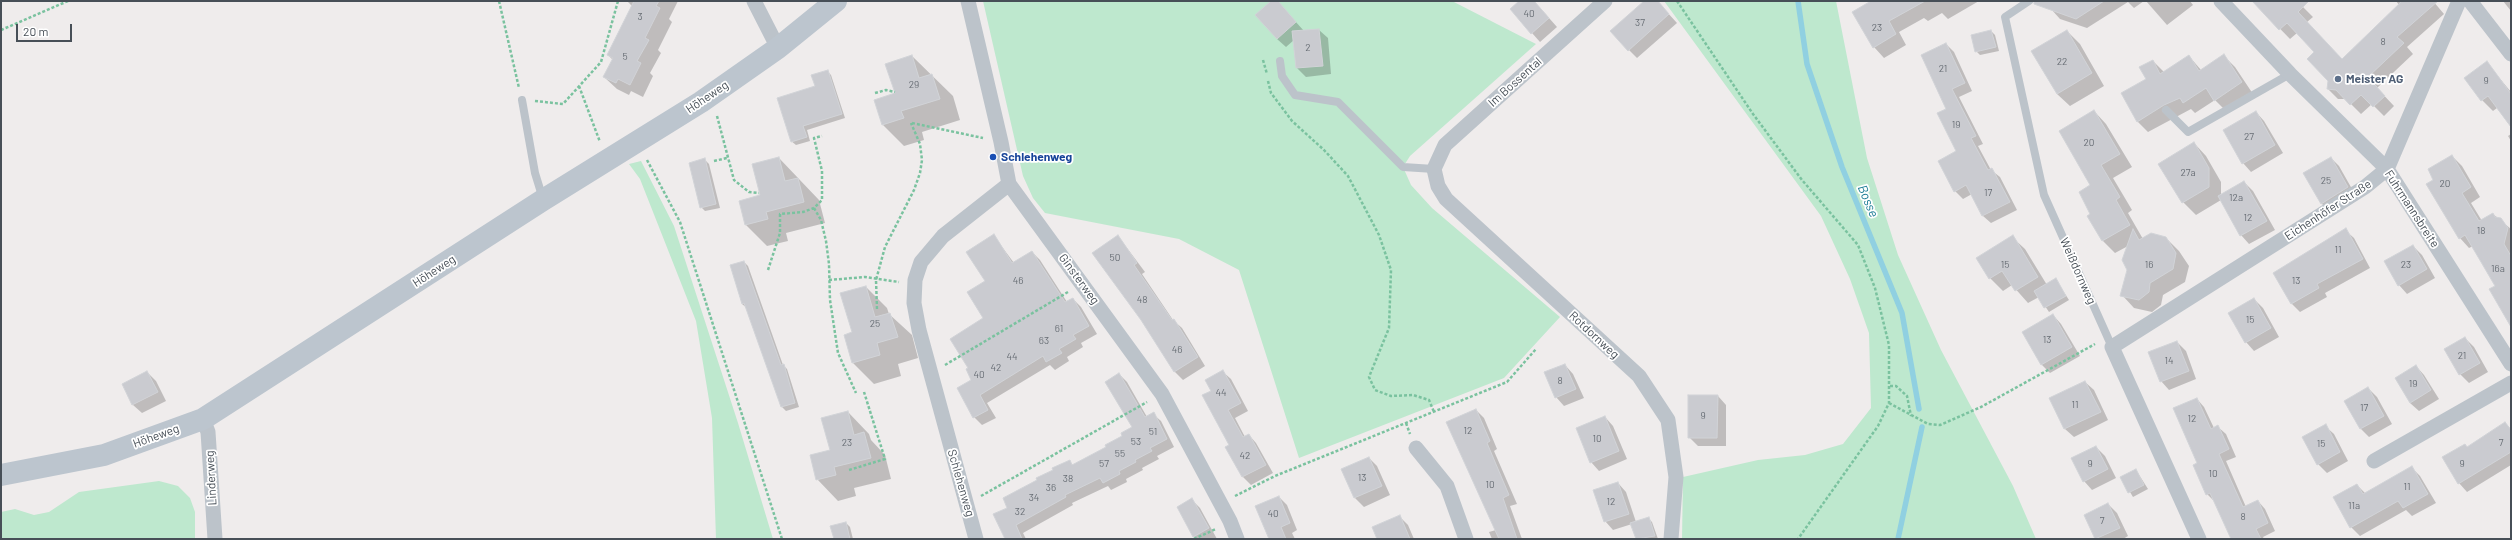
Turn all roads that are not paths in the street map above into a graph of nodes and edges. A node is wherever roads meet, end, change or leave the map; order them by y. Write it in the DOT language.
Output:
graph roads {
  1 [pos="754,1"];
  2 [pos="836,1"];
  3 [pos="968,1"];
  4 [pos="1605,1"];
  5 [pos="2029,1"];
  6 [pos="2221,1"];
  7 [pos="2459,1"];
  8 [pos="2470,1"];
  9 [pos="778,48"];
  10 [pos="2511,54"];
  11 [pos="1280,61"];
  12 [pos="2290,74"];
  13 [pos="522,100"];
  14 [pos="2166,110"];
  15 [pos="2387,169"];
  16 [pos="1434,170"];
  17 [pos="1009,184"];
  18 [pos="543,200"];
  19 [pos="2112,347"];
  20 [pos="2511,364"];
  21 [pos="2511,383"];
  22 [pos="203,419"];
  23 [pos="1416,448"];
  24 [pos="2374,461"];
  25 [pos="1,475"];
  26 [pos="215,539"];
  27 [pos="976,539"];
  28 [pos="1237,539"];
  29 [pos="1466,539"];
  30 [pos="1671,539"];
  31 [pos="2200,539"];
  1 -- 9 [label="street"];
  2 -- 9 [label="street, Höheweg"];
  3 -- 17 [label="street, Ginsterweg"];
  4 -- 16 [label="street, Im Bossental"];
  5 -- 19 [label="lane, Weißdornweg"];
  6 -- 12 [label="street, Fuhrmannsbreite"];
  7 -- 15 [label="street, Eichenhöfer Straße"];
  8 -- 10 [label="street"];
  9 -- 18 [label="street, Höheweg"];
  11 -- 16 [label="lane"];
  12 -- 14 [label="lane"];
  12 -- 15 [label="street, Fuhrmannsbreite"];
  13 -- 18 [label="lane"];
  15 -- 19 [label="street, Eichenhöfer Straße"];
  15 -- 20 [label="street, Fuhrmannsbreite"];
  16 -- 30 [label="street, Rotdornweg"];
  17 -- 27 [label="street, Schlehenweg"];
  17 -- 28 [label="street, Ginsterweg"];
  18 -- 22 [label="street, Höheweg"];
  19 -- 31 [label="street, Weißdornweg"];
  21 -- 24 [label="street"];
  22 -- 25 [label="street, Höheweg"];
  22 -- 26 [label="street, Linderweg"];
  23 -- 29 [label="street"];
}
